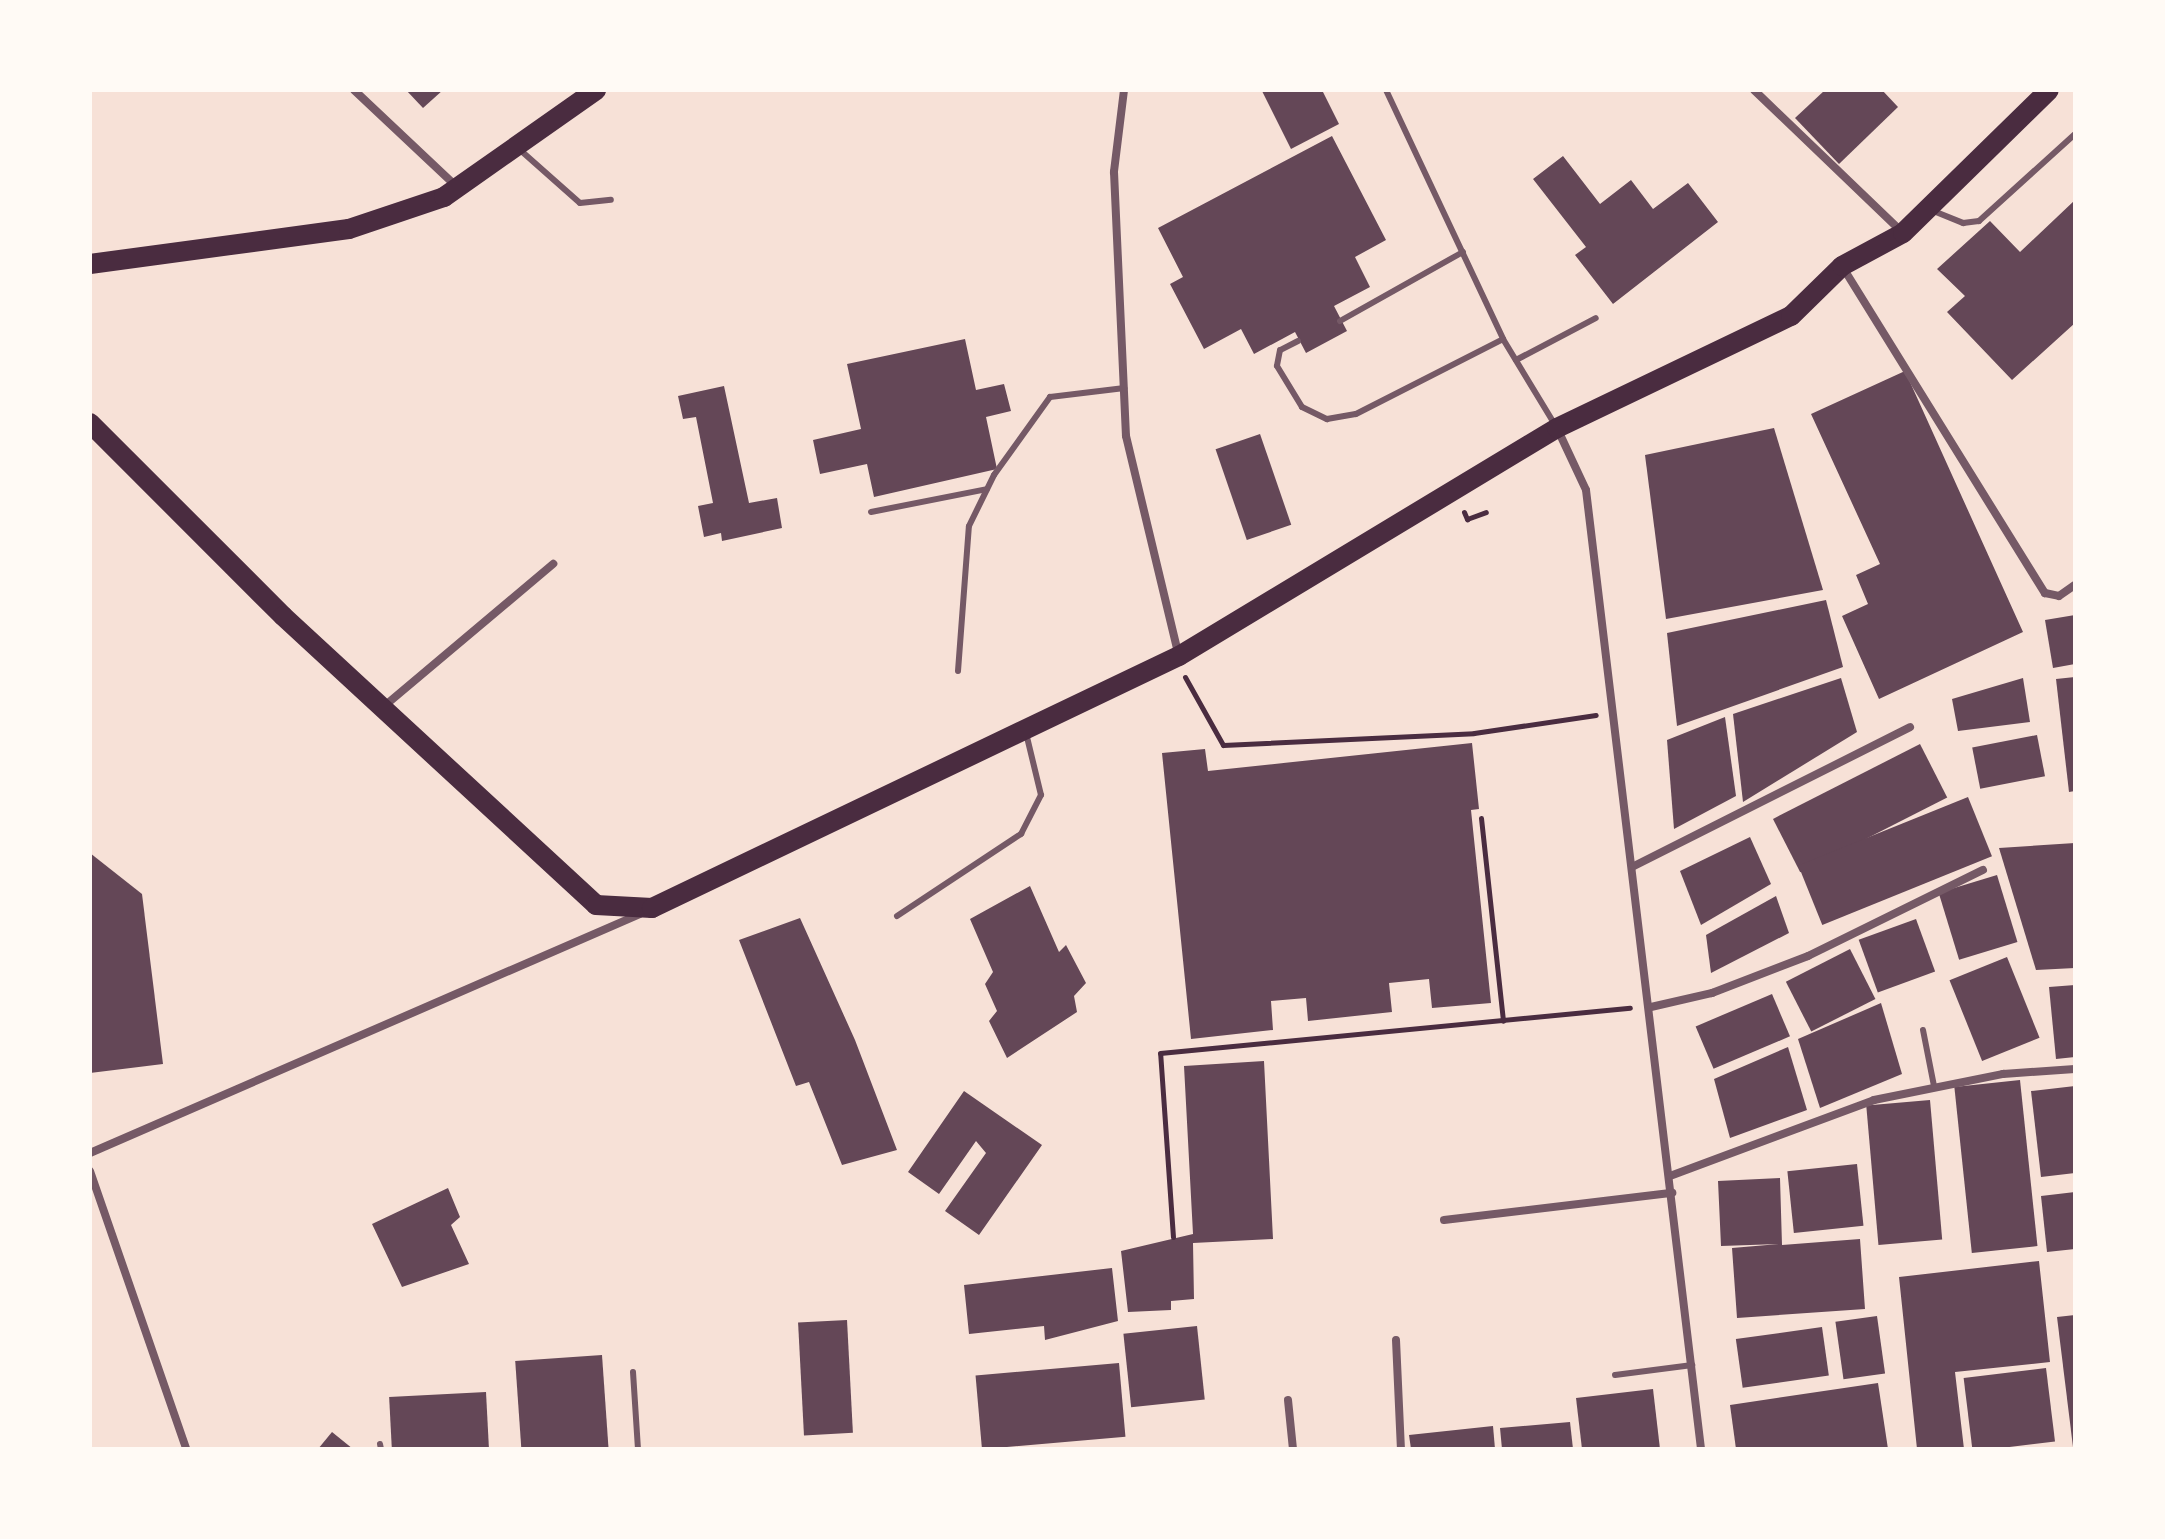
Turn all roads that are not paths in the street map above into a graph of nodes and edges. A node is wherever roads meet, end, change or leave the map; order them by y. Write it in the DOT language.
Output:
graph roads {
  1 [pos="354,90"];
  2 [pos="596,90"];
  3 [pos="1124,90"];
  4 [pos="1386,90"];
  5 [pos="1754,90"];
  6 [pos="2049,90"];
  7 [pos="2075,134"];
  8 [pos="517,148"];
  9 [pos="457,188"];
  10 [pos="611,200"];
  11 [pos="1928,208"];
  12 [pos="1903,233"];
  13 [pos="1463,252"];
  14 [pos="90,264"];
  15 [pos="1842,266"];
  16 [pos="1596,318"];
  17 [pos="1340,321"];
  18 [pos="1503,339"];
  19 [pos="1298,341"];
  20 [pos="1516,360"];
  21 [pos="1124,388"];
  22 [pos="90,423"];
  23 [pos="1557,428"];
  24 [pos="987,489"];
  25 [pos="871,512"];
  26 [pos="553,564"];
  27 [pos="2075,585"];
  28 [pos="1179,656"];
  29 [pos="958,671"];
  30 [pos="381,709"];
  31 [pos="1910,727"];
  32 [pos="1025,730"];
  33 [pos="1634,866"];
  34 [pos="1983,870"];
  35 [pos="652,908"];
  36 [pos="897,916"];
  37 [pos="1651,1007"];
  38 [pos="1923,1030"];
  39 [pos="2075,1069"];
  40 [pos="1934,1086"];
  41 [pos="90,1153"];
  42 [pos="90,1171"];
  43 [pos="1670,1176"];
  44 [pos="1672,1193"];
  45 [pos="1444,1220"];
  46 [pos="1396,1340"];
  47 [pos="1692,1365"];
  48 [pos="633,1372"];
  49 [pos="1615,1375"];
  50 [pos="1288,1400"];
  51 [pos="186,1449"];
  52 [pos="638,1449"];
  53 [pos="1293,1449"];
  54 [pos="1401,1449"];
  55 [pos="1701,1449"];
  1 -- 9 [label="street"];
  2 -- 8 [label="main road"];
  3 -- 21 [label="street"];
  4 -- 13 [label="lane"];
  5 -- 12 [label="street"];
  6 -- 11 [label="main road"];
  7 -- 11 [label="lane"];
  8 -- 9 [label="main road"];
  8 -- 10 [label="lane"];
  9 -- 14 [label="main road"];
  11 -- 12 [label="main road"];
  12 -- 15 [label="main road"];
  13 -- 17 [label="lane"];
  13 -- 18 [label="lane"];
  15 -- 23 [label="main road"];
  15 -- 27 [label="street"];
  16 -- 20 [label="lane"];
  18 -- 19 [label="lane"];
  18 -- 20 [label="lane"];
  20 -- 23 [label="lane"];
  21 -- 24 [label="lane"];
  21 -- 28 [label="street"];
  22 -- 30 [label="main road"];
  23 -- 28 [label="main road"];
  23 -- 33 [label="street"];
  24 -- 25 [label="lane"];
  24 -- 29 [label="lane"];
  26 -- 30 [label="street"];
  28 -- 32 [label="main road"];
  30 -- 35 [label="main road"];
  31 -- 33 [label="street"];
  32 -- 35 [label="main road"];
  32 -- 36 [label="lane"];
  33 -- 37 [label="street"];
  34 -- 37 [label="street"];
  35 -- 41 [label="street"];
  37 -- 43 [label="street"];
  38 -- 40 [label="lane"];
  39 -- 40 [label="street"];
  40 -- 43 [label="street"];
  42 -- 51 [label="street"];
  43 -- 44 [label="street"];
  44 -- 45 [label="street"];
  44 -- 47 [label="street"];
  46 -- 54 [label="street"];
  47 -- 49 [label="lane"];
  47 -- 55 [label="street"];
  48 -- 52 [label="lane"];
  50 -- 53 [label="street"];
}
